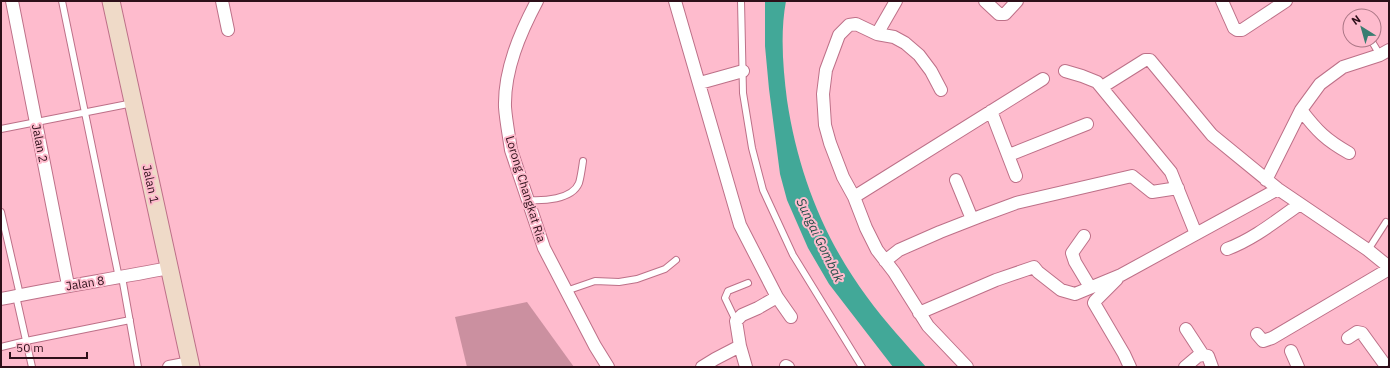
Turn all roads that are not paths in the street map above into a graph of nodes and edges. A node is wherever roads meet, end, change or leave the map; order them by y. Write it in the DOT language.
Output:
graph roads {
  1 [pos="12,1"];
  2 [pos="62,1"];
  3 [pos="111,1"];
  4 [pos="222,1"];
  5 [pos="537,1"];
  6 [pos="675,1"];
  7 [pos="741,1"];
  8 [pos="896,1"];
  9 [pos="986,1"];
  10 [pos="1017,1"];
  11 [pos="1222,1"];
  12 [pos="1286,1"];
  13 [pos="228,30"];
  14 [pos="877,34"];
  15 [pos="1385,53"];
  16 [pos="1065,71"];
  17 [pos="743,72"];
  18 [pos="1043,79"];
  19 [pos="700,84"];
  20 [pos="1102,87"];
  21 [pos="941,90"];
  22 [pos="133,103"];
  23 [pos="1301,110"];
  24 [pos="991,111"];
  25 [pos="85,112"];
  26 [pos="36,122"];
  27 [pos="1087,124"];
  28 [pos="1,129"];
  29 [pos="1350,153"];
  30 [pos="1008,155"];
  31 [pos="583,161"];
  32 [pos="1016,176"];
  33 [pos="956,180"];
  34 [pos="1266,180"];
  35 [pos="1178,188"];
  36 [pos="1278,189"];
  37 [pos="854,197"];
  38 [pos="527,200"];
  39 [pos="1300,204"];
  40 [pos="1,212"];
  41 [pos="972,219"];
  42 [pos="1386,222"];
  43 [pos="1196,234"];
  44 [pos="1084,236"];
  45 [pos="1227,249"];
  46 [pos="1368,250"];
  47 [pos="676,260"];
  48 [pos="885,261"];
  49 [pos="169,268"];
  50 [pos="1389,268"];
  51 [pos="1121,276"];
  52 [pos="120,278"];
  53 [pos="748,283"];
  54 [pos="68,286"];
  55 [pos="1090,287"];
  56 [pos="566,291"];
  57 [pos="18,295"];
  58 [pos="777,297"];
  59 [pos="1,300"];
  60 [pos="919,313"];
  61 [pos="791,317"];
  62 [pos="130,320"];
  63 [pos="736,321"];
  64 [pos="1186,329"];
  65 [pos="1257,334"];
  66 [pos="1348,338"];
  67 [pos="26,340"];
  68 [pos="740,346"];
  69 [pos="1,347"];
  70 [pos="1290,351"];
  71 [pos="1203,355"];
  72 [pos="1383,362"];
  73 [pos="190,365"];
  74 [pos="32,367"];
  75 [pos="138,367"];
  76 [pos="169,367"];
  77 [pos="608,367"];
  78 [pos="702,367"];
  79 [pos="746,367"];
  80 [pos="862,367"];
  81 [pos="967,367"];
  82 [pos="1130,367"];
  83 [pos="1185,367"];
  84 [pos="1212,367"];
  85 [pos="1298,367"];
  1 -- 26 [label="street, Jalan 2"];
  2 -- 25 [label="lane"];
  3 -- 22 [label="street, Jalan 1"];
  4 -- 13 [label="street"];
  5 -- 38 [label="street, Lorong Changkat Ria"];
  6 -- 19 [label="street"];
  7 -- 17 [label="lane"];
  8 -- 14 [label="street"];
  9 -- 10 [label="street"];
  11 -- 12 [label="street"];
  14 -- 21 [label="street"];
  14 -- 37 [label="street"];
  15 -- 23 [label="street"];
  16 -- 20 [label="street"];
  17 -- 19 [label="street"];
  17 -- 80 [label="lane"];
  18 -- 24 [label="street"];
  19 -- 58 [label="street"];
  20 -- 34 [label="street"];
  20 -- 35 [label="street"];
  22 -- 25 [label="lane"];
  22 -- 49 [label="street, Jalan 1"];
  23 -- 29 [label="street"];
  23 -- 34 [label="street"];
  24 -- 30 [label="street"];
  24 -- 37 [label="street"];
  25 -- 26 [label="lane"];
  25 -- 52 [label="lane"];
  26 -- 28 [label="lane"];
  26 -- 54 [label="street, Jalan 2"];
  27 -- 30 [label="street"];
  30 -- 32 [label="street"];
  31 -- 38 [label="lane"];
  33 -- 41 [label="street"];
  34 -- 36 [label="street"];
  35 -- 41 [label="street"];
  35 -- 43 [label="street"];
  36 -- 39 [label="street"];
  36 -- 43 [label="street"];
  37 -- 48 [label="street"];
  38 -- 56 [label="street, Lorong Changkat Ria"];
  39 -- 45 [label="street"];
  39 -- 46 [label="street"];
  40 -- 57 [label="lane"];
  41 -- 48 [label="street"];
  42 -- 46 [label="lane"];
  43 -- 51 [label="street"];
  44 -- 55 [label="street"];
  46 -- 50 [label="street"];
  47 -- 56 [label="lane"];
  48 -- 60 [label="street"];
  49 -- 52 [label="street, Jalan 8"];
  49 -- 73 [label="street, Jalan 1"];
  50 -- 65 [label="street"];
  51 -- 55 [label="street"];
  51 -- 82 [label="street"];
  52 -- 54 [label="street, Jalan 8"];
  52 -- 62 [label="lane"];
  53 -- 63 [label="lane"];
  54 -- 57 [label="street, Jalan 8"];
  55 -- 60 [label="street"];
  56 -- 77 [label="street, Lorong Changkat Ria"];
  57 -- 59 [label="street, Jalan 8"];
  57 -- 67 [label="lane"];
  58 -- 61 [label="street"];
  58 -- 63 [label="street"];
  60 -- 81 [label="street"];
  62 -- 67 [label="lane"];
  62 -- 75 [label="lane"];
  63 -- 68 [label="street"];
  64 -- 71 [label="street"];
  66 -- 72 [label="street"];
  67 -- 69 [label="lane"];
  67 -- 74 [label="lane"];
  68 -- 78 [label="street"];
  68 -- 79 [label="street"];
  70 -- 85 [label="street"];
  71 -- 83 [label="street"];
  71 -- 84 [label="street"];
  73 -- 76 [label="street"];
}
